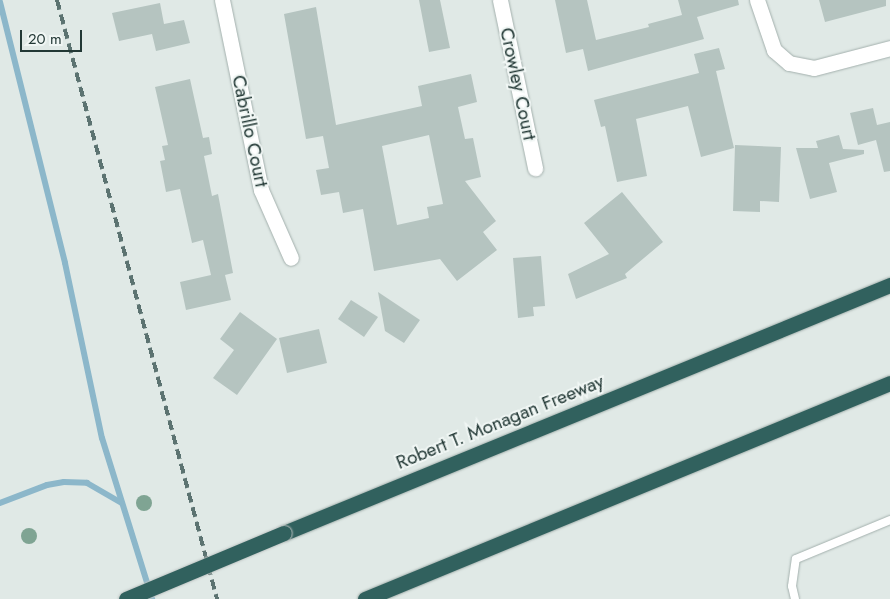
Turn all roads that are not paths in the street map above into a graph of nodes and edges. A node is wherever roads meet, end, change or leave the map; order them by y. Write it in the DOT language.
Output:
graph roads {
  1 [pos="222,0"];
  2 [pos="500,0"];
  3 [pos="757,0"];
  4 [pos="890,48"];
  5 [pos="535,168"];
  6 [pos="291,258"];
  7 [pos="890,284"];
  8 [pos="890,382"];
  9 [pos="890,520"];
  10 [pos="126,599"];
  11 [pos="365,599"];
  12 [pos="795,599"];
  1 -- 6 [label="street, Cabrillo Court"];
  2 -- 5 [label="street, Crowley Court"];
  3 -- 4 [label="street"];
  7 -- 10 [label="highway, Robert T. Monagan Freeway, bridge"];
  8 -- 11 [label="highway"];
  9 -- 12 [label="lane"];
}
